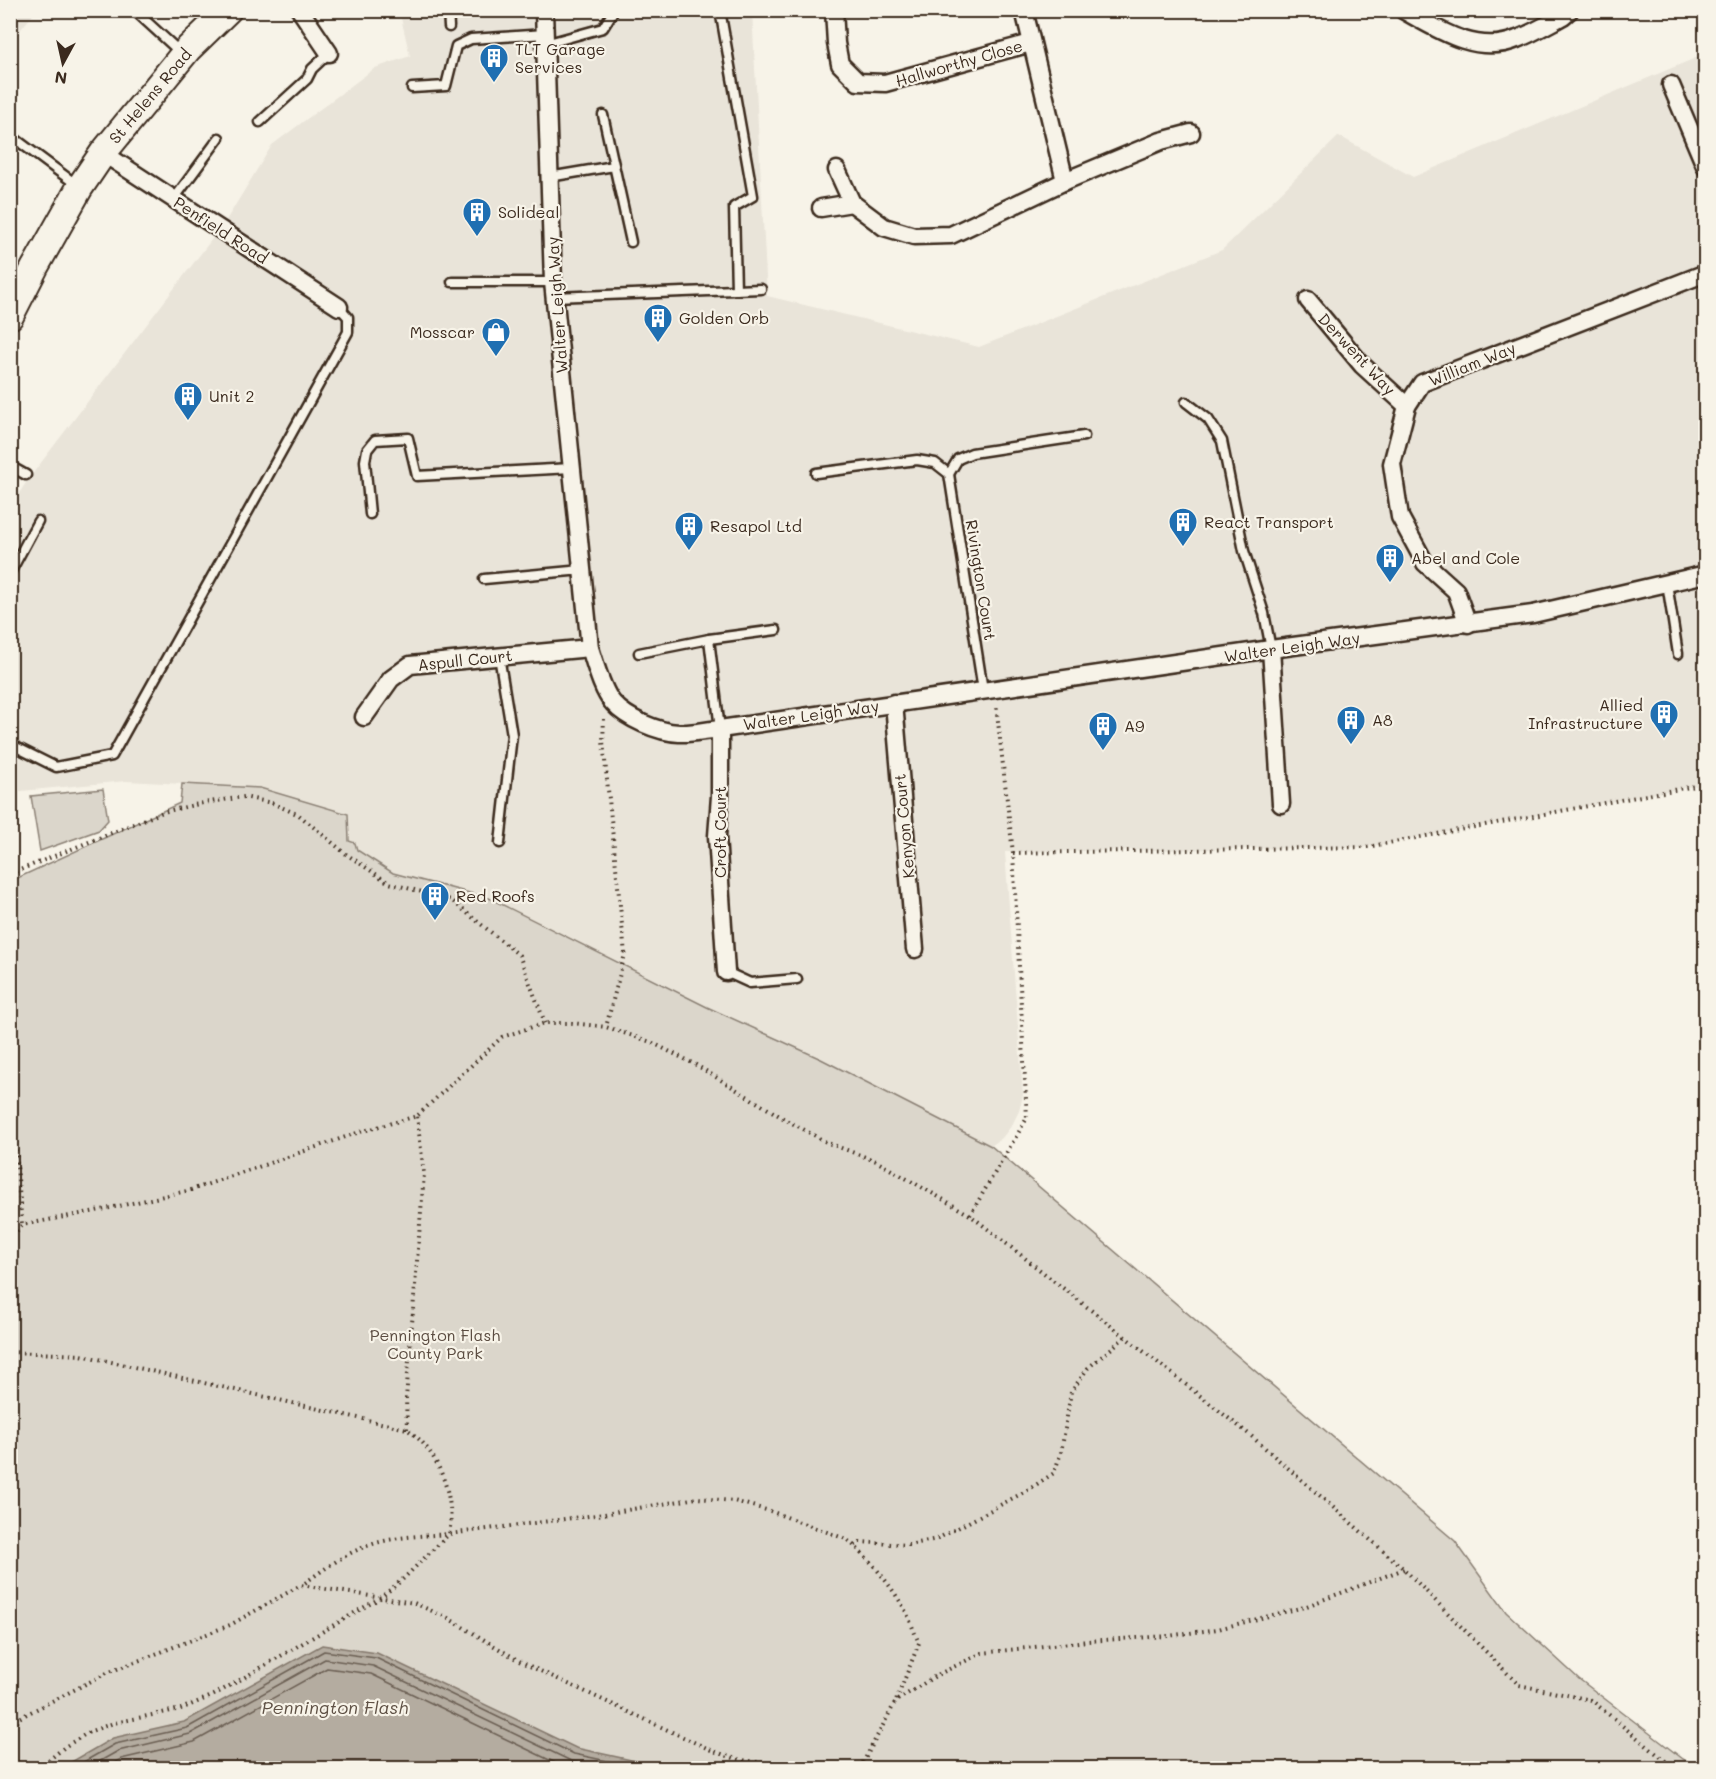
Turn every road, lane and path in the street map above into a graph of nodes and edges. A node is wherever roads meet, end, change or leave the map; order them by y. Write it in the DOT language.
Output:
graph roads {
  1 [pos="134,10"];
  2 [pos="228,10"];
  3 [pos="300,10"];
  4 [pos="448,10"];
  5 [pos="544,10"];
  6 [pos="614,10"];
  7 [pos="720,10"];
  8 [pos="834,10"];
  9 [pos="1024,10"];
  10 [pos="1402,10"];
  11 [pos="1564,12"];
  12 [pos="449,27"];
  13 [pos="545,39"];
  14 [pos="1031,43"];
  15 [pos="329,52"];
  16 [pos="183,56"];
  17 [pos="1671,85"];
  18 [pos="412,88"];
  19 [pos="603,115"];
  20 [pos="260,122"];
  21 [pos="1191,133"];
  22 [pos="10,135"];
  23 [pos="219,138"];
  24 [pos="103,153"];
  25 [pos="614,166"];
  26 [pos="1706,168"];
  27 [pos="837,170"];
  28 [pos="549,177"];
  29 [pos="1065,181"];
  30 [pos="80,188"];
  31 [pos="174,199"];
  32 [pos="852,203"];
  33 [pos="821,208"];
  34 [pos="631,242"];
  35 [pos="1706,273"];
  36 [pos="452,282"];
  37 [pos="761,289"];
  38 [pos="554,290"];
  39 [pos="736,290"];
  40 [pos="1308,300"];
  41 [pos="339,307"];
  42 [pos="10,316"];
  43 [pos="1186,402"];
  44 [pos="1407,406"];
  45 [pos="1084,436"];
  46 [pos="10,466"];
  47 [pos="572,468"];
  48 [pos="816,473"];
  49 [pos="949,474"];
  50 [pos="26,475"];
  51 [pos="370,514"];
  52 [pos="38,520"];
  53 [pos="582,570"];
  54 [pos="10,573"];
  55 [pos="1706,574"];
  56 [pos="483,579"];
  57 [pos="1667,583"];
  58 [pos="1468,624"];
  59 [pos="776,630"];
  60 [pos="709,639"];
  61 [pos="590,648"];
  62 [pos="1271,649"];
  63 [pos="639,653"];
  64 [pos="1678,654"];
  65 [pos="499,656"];
  66 [pos="989,689"];
  67 [pos="612,702"];
  68 [pos="894,703"];
  69 [pos="364,717"];
  70 [pos="720,729"];
  71 [pos="10,744"];
  72 [pos="1706,784"];
  73 [pos="1281,804"];
  74 [pos="500,843"];
  75 [pos="1013,853"];
  76 [pos="10,874"];
  77 [pos="915,949"];
  78 [pos="726,972"];
  79 [pos="796,978"];
  80 [pos="545,1023"];
  81 [pos="606,1027"];
  82 [pos="10,1083"];
  83 [pos="417,1116"];
  84 [pos="970,1215"];
  85 [pos="22,1225"];
  86 [pos="10,1241"];
  87 [pos="1125,1337"];
  88 [pos="10,1352"];
  89 [pos="407,1429"];
  90 [pos="449,1534"];
  91 [pos="855,1546"];
  92 [pos="1404,1569"];
  93 [pos="301,1585"];
  94 [pos="380,1598"];
  95 [pos="896,1701"];
  96 [pos="10,1718"];
  97 [pos="20,1718"];
  98 [pos="10,1740"];
  99 [pos="39,1768"];
  100 [pos="798,1768"];
  101 [pos="860,1768"];
  102 [pos="1674,1768"];
  1 -- 16 [label="lane"];
  2 -- 16 [label="main road, St Helens Road"];
  3 -- 15 [label="street"];
  4 -- 12 [label="lane"];
  5 -- 13 [label="street, Walter Leigh Way"];
  6 -- 13 [label="lane"];
  7 -- 39 [label="lane"];
  8 -- 14 [label="street, Hallworthy Close"];
  9 -- 14 [label="street"];
  10 -- 11 [label="street"];
  13 -- 18 [label="lane"];
  13 -- 28 [label="street, Walter Leigh Way"];
  14 -- 29 [label="street"];
  15 -- 20 [label="lane"];
  16 -- 24 [label="main road, St Helens Road"];
  17 -- 26 [label="street"];
  19 -- 25 [label="lane"];
  21 -- 29 [label="street"];
  22 -- 30 [label="lane"];
  23 -- 31 [label="lane"];
  24 -- 30 [label="main road, St Helens Road"];
  24 -- 31 [label="street, Penfield Road"];
  25 -- 28 [label="lane"];
  25 -- 34 [label="lane"];
  27 -- 32 [label="street"];
  28 -- 38 [label="street, Walter Leigh Way"];
  29 -- 32 [label="street"];
  30 -- 42 [label="main road, St Helens Road"];
  31 -- 41 [label="street, Penfield Road"];
  32 -- 33 [label="street"];
  35 -- 44 [label="street, William Way"];
  36 -- 38 [label="lane"];
  37 -- 39 [label="lane"];
  38 -- 39 [label="lane"];
  38 -- 47 [label="street, Walter Leigh Way"];
  40 -- 44 [label="street, Derwent Way"];
  41 -- 71 [label="lane"];
  43 -- 62 [label="lane"];
  44 -- 58 [label="street, William Way"];
  45 -- 49 [label="lane"];
  46 -- 50 [label="lane"];
  47 -- 51 [label="lane"];
  47 -- 53 [label="street, Walter Leigh Way"];
  48 -- 49 [label="lane"];
  49 -- 66 [label="lane, Rivington Court"];
  52 -- 54 [label="lane"];
  53 -- 56 [label="lane"];
  53 -- 61 [label="street, Walter Leigh Way"];
  55 -- 57 [label="street, Walter Leigh Way"];
  57 -- 58 [label="street, Walter Leigh Way"];
  57 -- 64 [label="lane"];
  58 -- 62 [label="street, Walter Leigh Way"];
  59 -- 60 [label="lane"];
  60 -- 63 [label="lane"];
  60 -- 70 [label="lane"];
  61 -- 65 [label="street, Aspull Court"];
  61 -- 67 [label="street, Walter Leigh Way"];
  62 -- 66 [label="street, Walter Leigh Way"];
  62 -- 73 [label="street"];
  65 -- 69 [label="street, Aspull Court"];
  65 -- 74 [label="lane"];
  66 -- 68 [label="street, Walter Leigh Way"];
  66 -- 75 [label="path"];
  67 -- 70 [label="street, Walter Leigh Way"];
  67 -- 81 [label="path"];
  68 -- 70 [label="street, Walter Leigh Way"];
  68 -- 77 [label="street, Kenyon Court"];
  70 -- 78 [label="street, Croft Court"];
  72 -- 75 [label="path"];
  75 -- 84 [label="path"];
  76 -- 80 [label="path"];
  78 -- 79 [label="lane"];
  80 -- 81 [label="path"];
  80 -- 83 [label="path"];
  81 -- 84 [label="path"];
  82 -- 85 [label="path"];
  83 -- 85 [label="path"];
  83 -- 89 [label="path"];
  84 -- 87 [label="path"];
  85 -- 86 [label="path"];
  87 -- 91 [label="path"];
  87 -- 92 [label="path"];
  88 -- 89 [label="path"];
  89 -- 90 [label="path"];
  90 -- 91 [label="path"];
  90 -- 93 [label="path"];
  90 -- 94 [label="path"];
  91 -- 95 [label="path"];
  92 -- 95 [label="path"];
  92 -- 102 [label="path"];
  93 -- 94 [label="path"];
  93 -- 97 [label="path"];
  94 -- 99 [label="path"];
  94 -- 100 [label="path"];
  95 -- 101 [label="path"];
  96 -- 97 [label="path"];
  97 -- 98 [label="path"];
}
